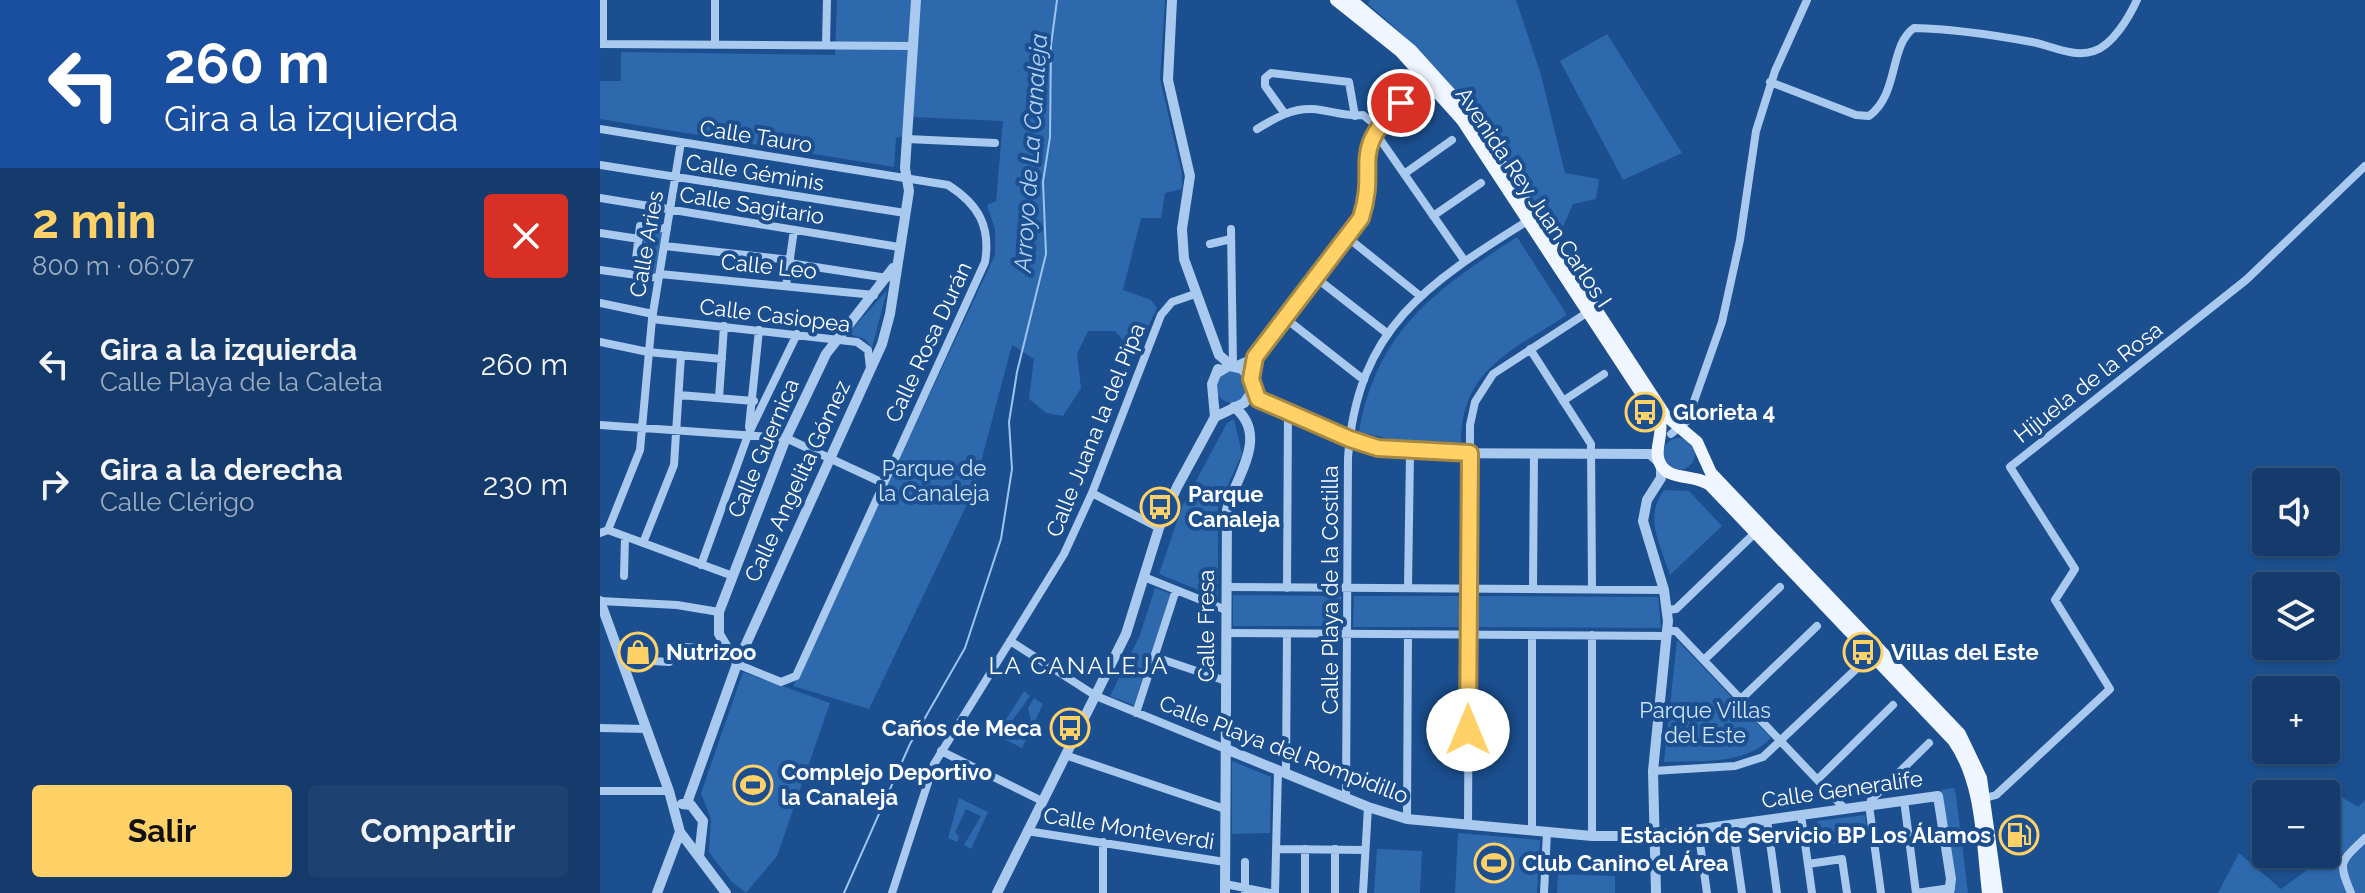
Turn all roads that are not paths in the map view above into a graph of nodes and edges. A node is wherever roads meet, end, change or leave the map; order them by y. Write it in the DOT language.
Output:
graph roads {
  1 [pos="603,0"];
  2 [pos="715,0"];
  3 [pos="827,0"];
  4 [pos="916,0"];
  5 [pos="1172,0"];
  6 [pos="1336,0"];
  7 [pos="1351,0"];
  8 [pos="1807,0"];
  9 [pos="2137,0"];
  10 [pos="601,44"];
  11 [pos="715,44"];
  12 [pos="826,45"];
  13 [pos="912,46"];
  14 [pos="1427,79"];
  15 [pos="1770,82"];
  16 [pos="1285,114"];
  17 [pos="1355,116"];
  18 [pos="600,129"];
  19 [pos="1257,129"];
  20 [pos="1376,129"];
  21 [pos="907,139"];
  22 [pos="1452,140"];
  23 [pos="681,142"];
  24 [pos="995,143"];
  25 [pos="600,165"];
  26 [pos="2365,166"];
  27 [pos="1404,174"];
  28 [pos="675,177"];
  29 [pos="907,179"];
  30 [pos="1481,183"];
  31 [pos="600,198"];
  32 [pos="671,210"];
  33 [pos="905,213"];
  34 [pos="1433,216"];
  35 [pos="1529,220"];
  36 [pos="667,229"];
  37 [pos="794,230"];
  38 [pos="600,233"];
  39 [pos="1347,237"];
  40 [pos="639,239"];
  41 [pos="1210,244"];
  42 [pos="665,246"];
  43 [pos="899,247"];
  44 [pos="1464,260"];
  45 [pos="790,261"];
  46 [pos="896,264"];
  47 [pos="600,270"];
  48 [pos="634,275"];
  49 [pos="659,276"];
  50 [pos="1315,277"];
  51 [pos="888,279"];
  52 [pos="786,286"];
  53 [pos="1195,294"];
  54 [pos="874,295"];
  55 [pos="1419,295"];
  56 [pos="600,303"];
  57 [pos="1588,312"];
  58 [pos="652,316"];
  59 [pos="1285,318"];
  60 [pos="724,326"];
  61 [pos="759,330"];
  62 [pos="797,334"];
  63 [pos="1388,334"];
  64 [pos="838,339"];
  65 [pos="600,342"];
  66 [pos="1530,349"];
  67 [pos="648,352"];
  68 [pos="681,355"];
  69 [pos="1219,355"];
  70 [pos="1255,357"];
  71 [pos="722,359"];
  72 [pos="1233,366"];
  73 [pos="869,373"];
  74 [pos="1217,373"];
  75 [pos="1604,374"];
  76 [pos="1364,380"];
  77 [pos="1254,389"];
  78 [pos="679,395"];
  79 [pos="1215,397"];
  80 [pos="719,398"];
  81 [pos="752,401"];
  82 [pos="1563,401"];
  83 [pos="764,402"];
  84 [pos="1239,406"];
  85 [pos="1288,412"];
  86 [pos="1215,417"];
  87 [pos="600,425"];
  88 [pos="642,428"];
  89 [pos="677,430"];
  90 [pos="1682,431"];
  91 [pos="748,435"];
  92 [pos="786,438"];
  93 [pos="1350,439"];
  94 [pos="1410,453"];
  95 [pos="1470,453"];
  96 [pos="1593,453"];
  97 [pos="1534,454"];
  98 [pos="1701,456"];
  99 [pos="829,458"];
  100 [pos="1658,458"];
  101 [pos="1681,475"];
  102 [pos="883,483"];
  103 [pos="1092,493"];
  104 [pos="1159,528"];
  105 [pos="604,532"];
  106 [pos="1755,533"];
  107 [pos="625,537"];
  108 [pos="643,543"];
  109 [pos="701,565"];
  110 [pos="624,576"];
  111 [pos="733,576"];
  112 [pos="1144,577"];
  113 [pos="1226,587"];
  114 [pos="1780,587"];
  115 [pos="1287,588"];
  116 [pos="1348,588"];
  117 [pos="1408,588"];
  118 [pos="1469,589"];
  119 [pos="1533,589"];
  120 [pos="1592,589"];
  121 [pos="1176,590"];
  122 [pos="1664,590"];
  123 [pos="600,601"];
  124 [pos="1226,610"];
  125 [pos="1667,610"];
  126 [pos="719,612"];
  127 [pos="1817,626"];
  128 [pos="1226,633"];
  129 [pos="1668,633"];
  130 [pos="1287,634"];
  131 [pos="1347,634"];
  132 [pos="1408,634"];
  133 [pos="1469,635"];
  134 [pos="1532,635"];
  135 [pos="1592,635"];
  136 [pos="1010,641"];
  137 [pos="728,650"];
  138 [pos="1872,654"];
  139 [pos="1155,657"];
  140 [pos="621,659"];
  141 [pos="1704,660"];
  142 [pos="737,664"];
  143 [pos="1226,681"];
  144 [pos="1096,696"];
  145 [pos="1741,699"];
  146 [pos="1893,705"];
  147 [pos="1136,713"];
  148 [pos="600,728"];
  149 [pos="647,729"];
  150 [pos="1781,741"];
  151 [pos="1929,743"];
  152 [pos="1226,749"];
  153 [pos="941,751"];
  154 [pos="1065,755"];
  155 [pos="1653,771"];
  156 [pos="1282,772"];
  157 [pos="1818,779"];
  158 [pos="600,791"];
  159 [pos="669,791"];
  160 [pos="1346,798"];
  161 [pos="1985,798"];
  162 [pos="1904,800"];
  163 [pos="1042,801"];
  164 [pos="686,804"];
  165 [pos="1870,805"];
  166 [pos="1368,807"];
  167 [pos="1225,809"];
  168 [pos="1845,809"];
  169 [pos="1801,815"];
  170 [pos="1407,819"];
  171 [pos="1767,820"];
  172 [pos="1468,824"];
  173 [pos="1732,824"];
  174 [pos="1698,829"];
  175 [pos="1532,830"];
  176 [pos="1027,831"];
  177 [pos="1547,832"];
  178 [pos="1654,835"];
  179 [pos="682,836"];
  180 [pos="1592,836"];
  181 [pos="2365,838"];
  182 [pos="701,839"];
  183 [pos="1103,842"];
  184 [pos="1278,849"];
  185 [pos="1305,849"];
  186 [pos="1335,849"];
  187 [pos="1365,850"];
  188 [pos="699,857"];
  189 [pos="1225,862"];
  190 [pos="1245,862"];
  191 [pos="1808,864"];
  192 [pos="1225,888"];
  193 [pos="1245,890"];
  194 [pos="1950,891"];
  195 [pos="657,893"];
  196 [pos="726,893"];
  197 [pos="892,893"];
  198 [pos="997,893"];
  199 [pos="1103,893"];
  200 [pos="1272,893"];
  201 [pos="1305,893"];
  202 [pos="1335,893"];
  203 [pos="1363,893"];
  204 [pos="1544,893"];
  205 [pos="1656,893"];
  206 [pos="1707,893"];
  207 [pos="1742,893"];
  208 [pos="1777,893"];
  209 [pos="1812,893"];
  210 [pos="1847,893"];
  211 [pos="1881,893"];
  212 [pos="1916,893"];
  213 [pos="1988,893"];
  214 [pos="1997,893"];
  215 [pos="2351,893"];
  1 -- 10 [label="street"];
  2 -- 11 [label="street"];
  3 -- 12 [label="street"];
  4 -- 13 [label="street, Calle Angelita Gómez"];
  5 -- 53 [label="street"];
  6 -- 14 [label="main road, Avenida Rey Juan Carlos I"];
  7 -- 90 [label="main road, Avenida Rey Juan Carlos I"];
  8 -- 15 [label="street"];
  9 -- 15 [label="street"];
  10 -- 11 [label="street"];
  11 -- 12 [label="street"];
  12 -- 13 [label="street"];
  13 -- 21 [label="street, Calle Angelita Gómez"];
  14 -- 20 [label="street"];
  14 -- 35 [label="main road, Avenida Rey Juan Carlos I"];
  15 -- 90 [label="street"];
  16 -- 17 [label="street"];
  16 -- 17 [label="street"];
  16 -- 19 [label="street"];
  17 -- 20 [label="street"];
  18 -- 23 [label="street, Calle Tauro"];
  20 -- 27 [label="street"];
  20 -- 39 [label="street"];
  21 -- 24 [label="street"];
  21 -- 29 [label="street, Calle Angelita Gómez"];
  22 -- 27 [label="street"];
  23 -- 28 [label="street, Calle Aries"];
  23 -- 29 [label="street, Calle Tauro"];
  25 -- 28 [label="street, Calle Géminis"];
  26 -- 161 [label="street, Hijuela de la Rosa"];
  27 -- 34 [label="street"];
  28 -- 32 [label="street, Calle Aries"];
  28 -- 33 [label="street, Calle Géminis"];
  29 -- 33 [label="street, Calle Angelita Gómez"];
  29 -- 102 [label="street, Calle Rosa Durán"];
  30 -- 34 [label="street"];
  31 -- 32 [label="street, Calle Sagitario"];
  32 -- 36 [label="street, Calle Aries"];
  32 -- 37 [label="street, Calle Sagitario"];
  33 -- 43 [label="street, Calle Angelita Gómez"];
  34 -- 44 [label="street"];
  35 -- 44 [label="street, Calle Playa de la Costilla"];
  35 -- 57 [label="main road, Avenida Rey Juan Carlos I"];
  36 -- 40 [label="street"];
  36 -- 42 [label="street, Calle Aries"];
  37 -- 43 [label="street, Calle Sagitario"];
  37 -- 45 [label="street"];
  38 -- 40 [label="street"];
  39 -- 50 [label="street"];
  39 -- 55 [label="street"];
  40 -- 48 [label="street"];
  41 -- 72 [label="street"];
  42 -- 45 [label="street"];
  42 -- 49 [label="street, Calle Aries"];
  43 -- 46 [label="street, Calle Angelita Gómez"];
  44 -- 55 [label="street, Calle Playa de la Costilla"];
  45 -- 51 [label="street"];
  45 -- 52 [label="street"];
  46 -- 51 [label="street, Calle Guernica"];
  46 -- 73 [label="street, Calle Angelita Gómez"];
  47 -- 48 [label="street, Calle Leo"];
  48 -- 49 [label="street, Calle Leo"];
  49 -- 52 [label="street, Calle Leo"];
  49 -- 58 [label="street, Calle Aries"];
  50 -- 59 [label="street"];
  50 -- 63 [label="street"];
  51 -- 54 [label="street, Calle Guernica"];
  52 -- 54 [label="street, Calle Leo"];
  53 -- 69 [label="street"];
  53 -- 103 [label="street, Calle Juana la del Pipa"];
  54 -- 64 [label="street, Calle Guernica"];
  55 -- 63 [label="street, Calle Playa de la Costilla"];
  56 -- 58 [label="street, Calle Casiopea"];
  57 -- 66 [label="street"];
  57 -- 100 [label="main road, Avenida Rey Juan Carlos I"];
  58 -- 60 [label="street, Calle Casiopea"];
  58 -- 67 [label="street, Calle Aries"];
  59 -- 70 [label="street"];
  59 -- 76 [label="street"];
  60 -- 61 [label="street, Calle Casiopea"];
  60 -- 71 [label="street"];
  61 -- 62 [label="street, Calle Casiopea"];
  61 -- 81 [label="street"];
  62 -- 64 [label="street, Calle Casiopea"];
  62 -- 83 [label="street"];
  63 -- 76 [label="street, Calle Playa de la Costilla"];
  64 -- 73 [label="street, Calle Casiopea"];
  64 -- 92 [label="street, Calle Guernica"];
  65 -- 67 [label="street"];
  66 -- 82 [label="street"];
  66 -- 95 [label="street"];
  67 -- 68 [label="street"];
  67 -- 88 [label="street, Calle Aries"];
  68 -- 71 [label="street"];
  68 -- 78 [label="street"];
  69 -- 72 [label="street"];
  69 -- 74 [label="street"];
  70 -- 72 [label="street"];
  70 -- 77 [label="street"];
  71 -- 80 [label="street"];
  72 -- 74 [label="street"];
  72 -- 77 [label="street"];
  73 -- 99 [label="street, Calle Angelita Gómez"];
  74 -- 79 [label="street"];
  75 -- 82 [label="street"];
  76 -- 93 [label="street, Calle Playa de la Costilla"];
  77 -- 84 [label="street"];
  77 -- 85 [label="street"];
  78 -- 80 [label="street"];
  78 -- 89 [label="street"];
  79 -- 84 [label="street"];
  79 -- 86 [label="street"];
  80 -- 81 [label="street"];
  81 -- 83 [label="street"];
  81 -- 91 [label="street"];
  82 -- 96 [label="street"];
  83 -- 91 [label="street"];
  84 -- 86 [label="street"];
  84 -- 113 [label="street, Calle Fresa"];
  85 -- 93 [label="street"];
  85 -- 115 [label="street"];
  86 -- 104 [label="street"];
  87 -- 88 [label="street"];
  88 -- 89 [label="street"];
  88 -- 105 [label="street, Calle Aries"];
  89 -- 91 [label="street"];
  89 -- 108 [label="street"];
  90 -- 98 [label="main road, Avenida Rey Juan Carlos I"];
  90 -- 100 [label="main road"];
  91 -- 92 [label="street"];
  91 -- 109 [label="street"];
  92 -- 99 [label="street"];
  92 -- 111 [label="street, Calle Guernica"];
  93 -- 94 [label="street"];
  93 -- 116 [label="street, Calle Playa de la Costilla"];
  94 -- 95 [label="street"];
  94 -- 117 [label="street"];
  95 -- 97 [label="street"];
  95 -- 118 [label="street"];
  96 -- 97 [label="street"];
  96 -- 100 [label="street"];
  96 -- 120 [label="street"];
  97 -- 119 [label="street"];
  98 -- 101 [label="main road"];
  98 -- 161 [label="main road, Avenida Rey Juan Carlos I"];
  99 -- 102 [label="street"];
  99 -- 142 [label="street, Calle Angelita Gómez"];
  100 -- 101 [label="main road"];
  100 -- 122 [label="street"];
  101 -- 106 [label="main road"];
  102 -- 142 [label="street, Calle Rosa Durán"];
  103 -- 104 [label="street"];
  103 -- 136 [label="street, Calle Juana la del Pipa"];
  104 -- 112 [label="street"];
  105 -- 107 [label="street"];
  106 -- 125 [label="street"];
  106 -- 138 [label="main road"];
  107 -- 108 [label="street"];
  107 -- 110 [label="street"];
  108 -- 109 [label="street"];
  109 -- 111 [label="street"];
  111 -- 126 [label="street, Calle Guernica"];
  112 -- 121 [label="street"];
  112 -- 144 [label="street"];
  113 -- 115 [label="street"];
  113 -- 124 [label="street, Calle Fresa"];
  114 -- 141 [label="street"];
  115 -- 116 [label="street"];
  116 -- 117 [label="street"];
  116 -- 131 [label="street, Calle Playa de la Costilla"];
  117 -- 118 [label="street"];
  118 -- 119 [label="street"];
  118 -- 133 [label="street"];
  119 -- 120 [label="street"];
  120 -- 122 [label="street"];
  121 -- 124 [label="street"];
  121 -- 139 [label="street"];
  122 -- 125 [label="street"];
  123 -- 126 [label="street"];
  123 -- 140 [label="street"];
  124 -- 128 [label="street, Calle Fresa"];
  125 -- 129 [label="street"];
  126 -- 137 [label="street"];
  127 -- 145 [label="street"];
  128 -- 130 [label="street"];
  128 -- 143 [label="street, Calle Fresa"];
  129 -- 135 [label="street"];
  129 -- 141 [label="street"];
  129 -- 155 [label="street"];
  130 -- 131 [label="street"];
  130 -- 156 [label="street"];
  131 -- 132 [label="street"];
  131 -- 160 [label="street, Calle Playa de la Costilla"];
  132 -- 133 [label="street"];
  132 -- 170 [label="street"];
  133 -- 134 [label="street"];
  133 -- 172 [label="street"];
  134 -- 135 [label="street"];
  134 -- 175 [label="street"];
  135 -- 180 [label="street"];
  136 -- 144 [label="street, Calle Playa del Rompidillo"];
  136 -- 153 [label="street, Calle Juana la del Pipa"];
  137 -- 140 [label="street"];
  137 -- 142 [label="street"];
  138 -- 150 [label="street"];
  138 -- 213 [label="main road"];
  139 -- 143 [label="street"];
  139 -- 147 [label="street"];
  140 -- 149 [label="street"];
  141 -- 145 [label="street"];
  142 -- 164 [label="street, Calle Angelita Gómez"];
  143 -- 152 [label="street, Calle Fresa"];
  144 -- 147 [label="street, Calle Playa del Rompidillo"];
  144 -- 154 [label="street"];
  145 -- 150 [label="street"];
  146 -- 157 [label="street"];
  147 -- 152 [label="street, Calle Playa del Rompidillo"];
  148 -- 149 [label="street"];
  149 -- 159 [label="street"];
  150 -- 155 [label="street"];
  150 -- 157 [label="street"];
  151 -- 165 [label="street"];
  152 -- 156 [label="street, Calle Playa del Rompidillo"];
  152 -- 167 [label="street, Calle Fresa"];
  153 -- 163 [label="street"];
  153 -- 197 [label="street, Calle Juana la del Pipa"];
  154 -- 163 [label="street"];
  154 -- 167 [label="street"];
  155 -- 178 [label="street"];
  156 -- 160 [label="street, Calle Playa del Rompidillo"];
  156 -- 184 [label="street"];
  157 -- 168 [label="street"];
  158 -- 159 [label="street"];
  159 -- 164 [label="street"];
  160 -- 166 [label="street, Calle Playa del Rompidillo"];
  161 -- 214 [label="main road, Avenida Rey Juan Carlos I"];
  162 -- 165 [label="street, Calle Generalife"];
  162 -- 194 [label="street, Calle Generalife"];
  162 -- 212 [label="street"];
  163 -- 176 [label="street"];
  164 -- 179 [label="street"];
  164 -- 182 [label="street"];
  165 -- 168 [label="street, Calle Generalife"];
  165 -- 211 [label="street"];
  166 -- 170 [label="street, Calle Playa del Rompidillo"];
  166 -- 187 [label="street"];
  167 -- 189 [label="street, Calle Fresa"];
  168 -- 169 [label="street, Calle Generalife"];
  169 -- 171 [label="street, Calle Generalife"];
  169 -- 191 [label="street"];
  170 -- 172 [label="street, Calle Playa del Rompidillo"];
  171 -- 173 [label="street, Calle Generalife"];
  171 -- 208 [label="street"];
  172 -- 175 [label="street, Calle Playa del Rompidillo"];
  173 -- 174 [label="street, Calle Generalife"];
  173 -- 207 [label="street"];
  174 -- 178 [label="street, Calle Generalife"];
  174 -- 206 [label="street"];
  175 -- 177 [label="street, Calle Playa del Rompidillo"];
  176 -- 183 [label="street, Calle Monteverdi"];
  176 -- 198 [label="street"];
  177 -- 180 [label="street, Calle Playa del Rompidillo"];
  177 -- 204 [label="street"];
  178 -- 180 [label="street, Calle Playa del Rompidillo"];
  178 -- 205 [label="street"];
  179 -- 182 [label="street"];
  179 -- 188 [label="street"];
  179 -- 195 [label="street"];
  181 -- 215 [label="street"];
  182 -- 188 [label="street"];
  183 -- 189 [label="street, Calle Monteverdi"];
  183 -- 199 [label="street"];
  184 -- 185 [label="street"];
  184 -- 200 [label="street"];
  185 -- 186 [label="street"];
  185 -- 201 [label="street"];
  186 -- 187 [label="street"];
  186 -- 202 [label="street"];
  187 -- 203 [label="street"];
  188 -- 196 [label="street"];
  189 -- 192 [label="street, Calle Fresa"];
  190 -- 193 [label="street"];
  191 -- 209 [label="street"];
  191 -- 210 [label="street"];
  192 -- 193 [label="street"];
  193 -- 200 [label="street"];
  194 -- 212 [label="street"];
}
